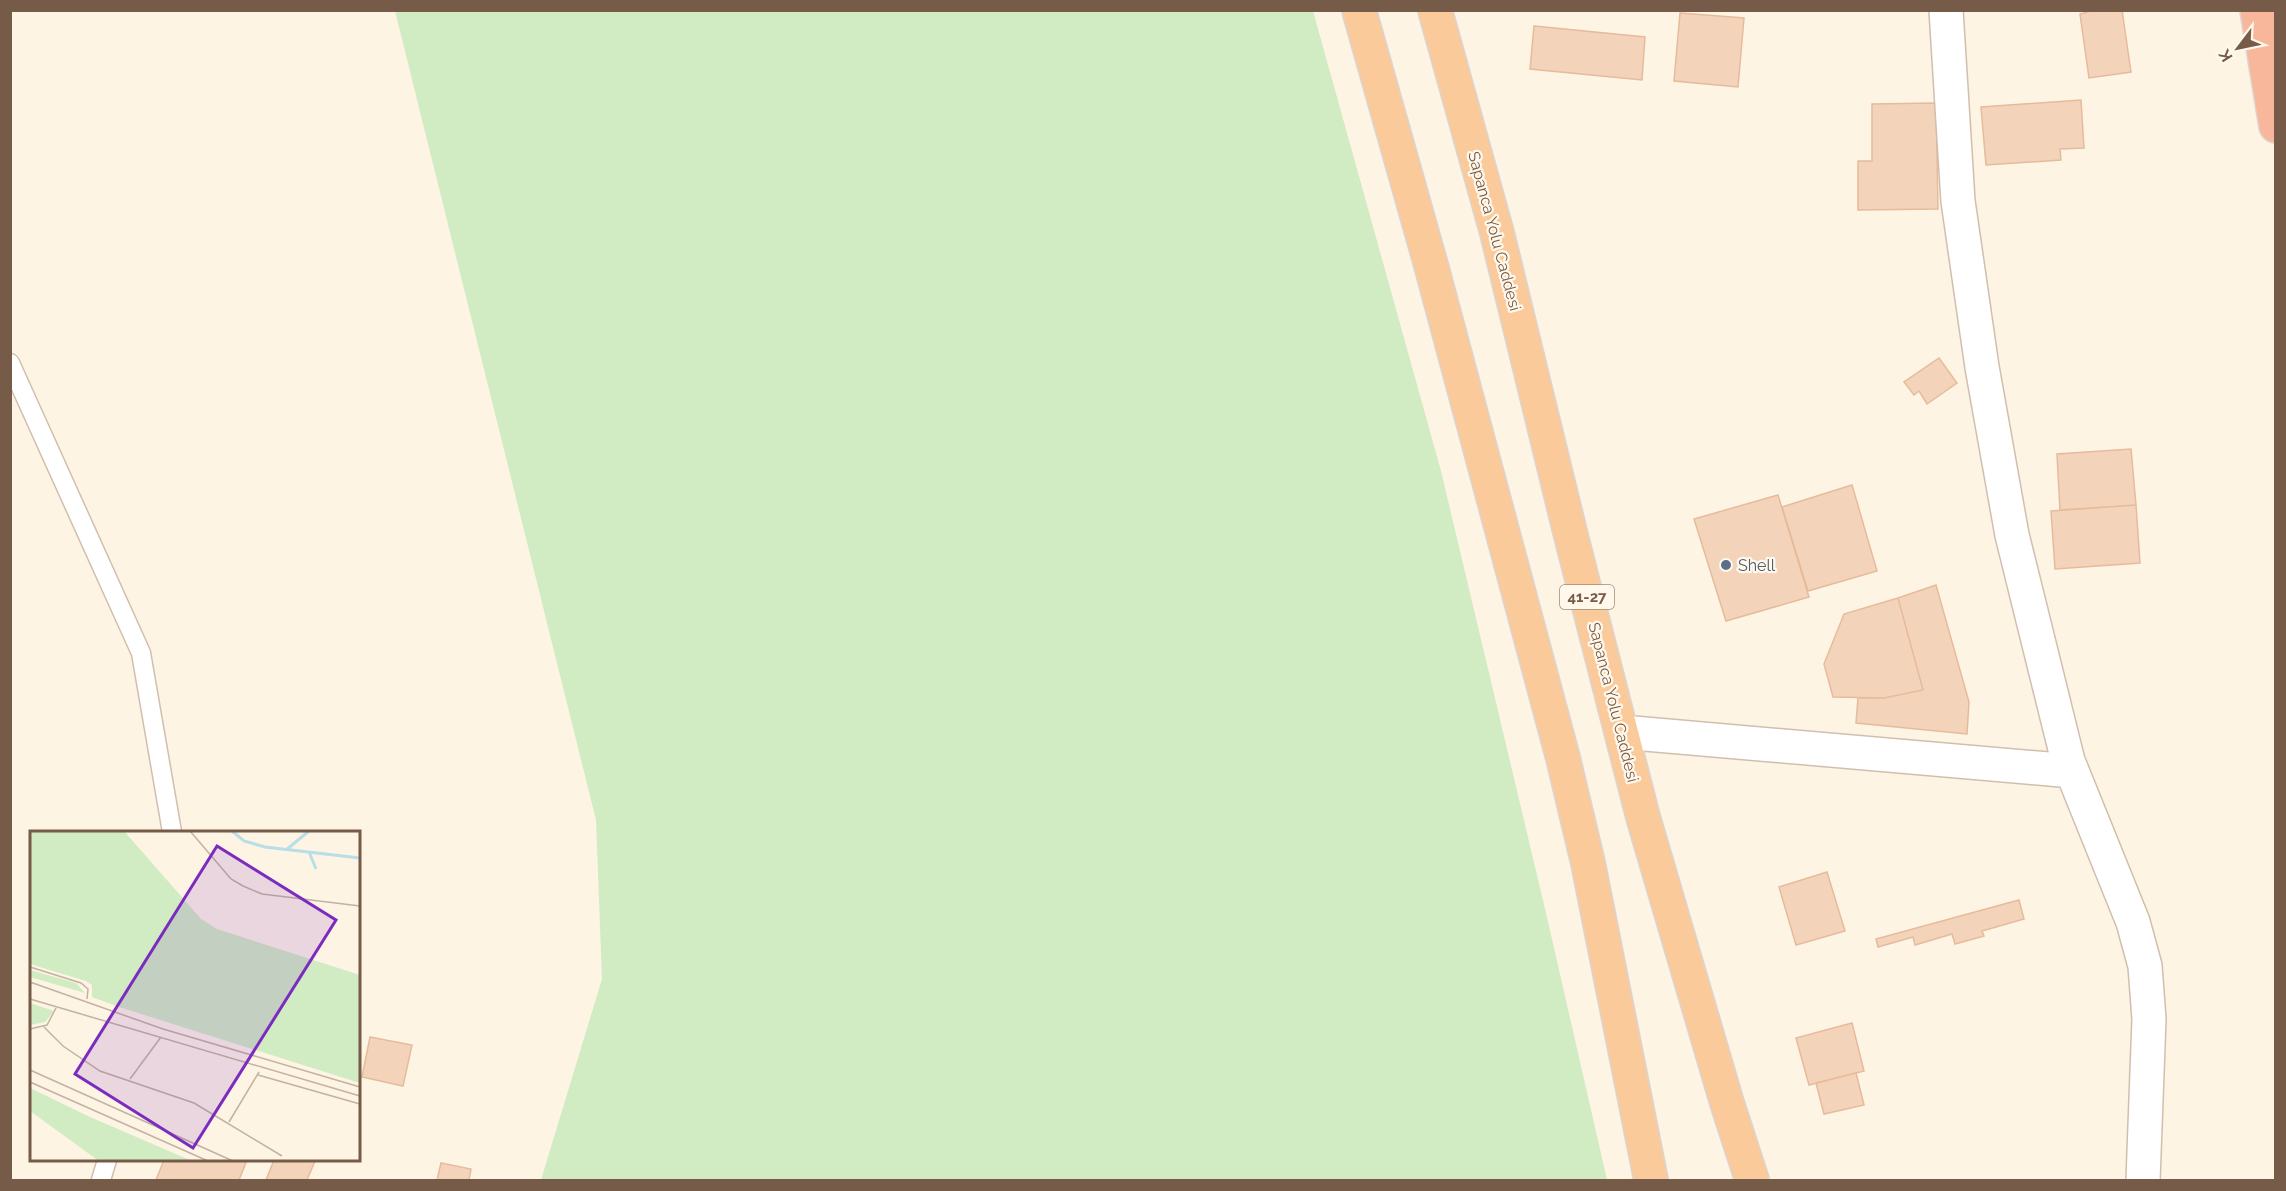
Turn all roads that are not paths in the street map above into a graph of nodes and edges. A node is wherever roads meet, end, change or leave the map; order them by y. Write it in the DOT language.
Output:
graph roads {
  1 [pos="1359,10"];
  2 [pos="1436,10"];
  3 [pos="1946,10"];
  4 [pos="2257,10"];
  5 [pos="2276,126"];
  6 [pos="10,363"];
  7 [pos="1622,732"];
  8 [pos="2072,771"];
  9 [pos="172,831"];
  10 [pos="107,1161"];
  11 [pos="101,1180"];
  12 [pos="1652,1180"];
  13 [pos="1752,1180"];
  14 [pos="2143,1180"];
  1 -- 12 [label="highway"];
  2 -- 7 [label="highway, Sapanca Yolu Caddesi / 41-27"];
  3 -- 8 [label="street"];
  4 -- 5 [label="highway"];
  6 -- 9 [label="lane"];
  7 -- 8 [label="street"];
  7 -- 13 [label="highway, Sapanca Yolu Caddesi / 41-27"];
  8 -- 14 [label="street"];
  10 -- 11 [label="lane"];
}
